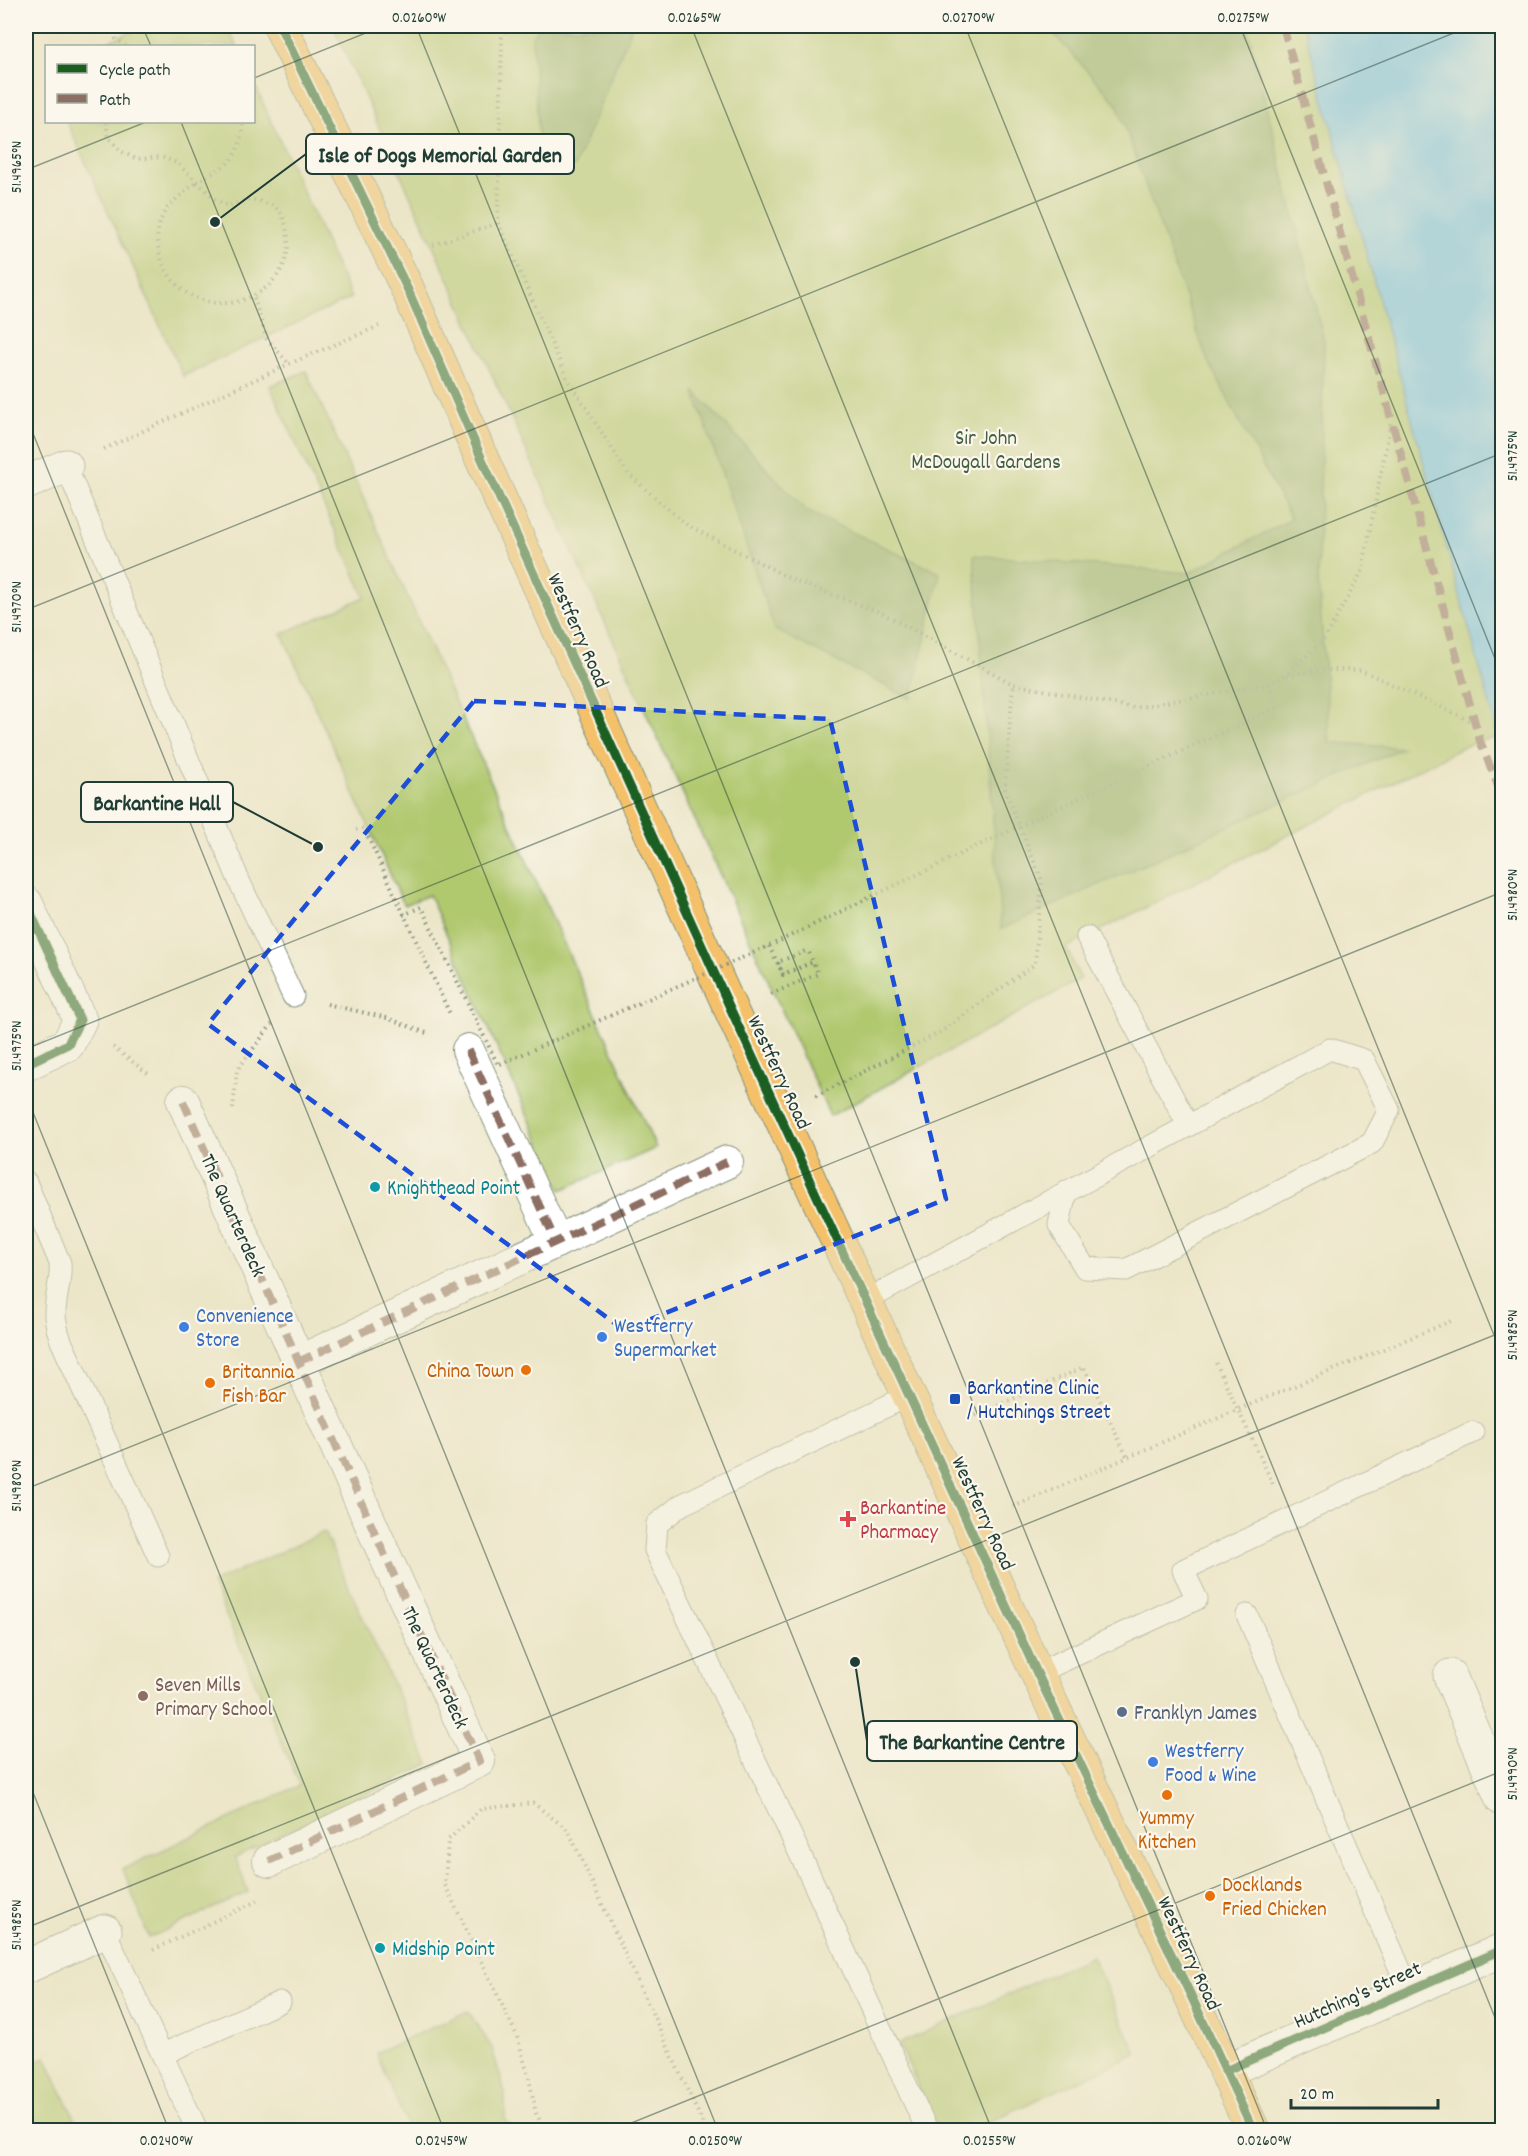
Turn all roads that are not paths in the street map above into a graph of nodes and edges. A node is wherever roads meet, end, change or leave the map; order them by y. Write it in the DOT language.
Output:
graph roads {
  1 [pos="280,26"];
  2 [pos="66,466"];
  3 [pos="26,483"];
  4 [pos="26,903"];
  5 [pos="1087,937"];
  6 [pos="293,996"];
  7 [pos="468,1050"];
  8 [pos="26,1064"];
  9 [pos="183,1101"];
  10 [pos="1188,1125"];
  11 [pos="727,1162"];
  12 [pos="26,1182"];
  13 [pos="1066,1191"];
  14 [pos="1025,1214"];
  15 [pos="1059,1225"];
  16 [pos="556,1242"];
  17 [pos="867,1300"];
  18 [pos="298,1362"];
  19 [pos="910,1395"];
  20 [pos="1473,1432"];
  21 [pos="158,1556"];
  22 [pos="1247,1615"];
  23 [pos="1037,1673"];
  24 [pos="1450,1676"];
  25 [pos="1503,1799"];
  26 [pos="269,1861"];
  27 [pos="105,1931"];
  28 [pos="1503,1950"];
  29 [pos="26,1967"];
  30 [pos="1409,1990"];
  31 [pos="280,2002"];
  32 [pos="163,2054"];
  33 [pos="1225,2071"];
  34 [pos="197,2130"];
  35 [pos="927,2130"];
  36 [pos="1253,2130"];
  1 -- 17 [label="main road, Westferry Road"];
  2 -- 3 [label="street"];
  2 -- 6 [label="lane"];
  4 -- 8 [label="street"];
  5 -- 10 [label="lane"];
  7 -- 16 [label="street"];
  9 -- 18 [label="street, The Quarterdeck"];
  10 -- 13 [label="lane"];
  10 -- 15 [label="lane"];
  11 -- 16 [label="street"];
  12 -- 21 [label="lane"];
  13 -- 14 [label="lane"];
  13 -- 15 [label="lane"];
  14 -- 15 [label="lane"];
  14 -- 17 [label="lane"];
  16 -- 18 [label="street"];
  17 -- 19 [label="main road, Westferry Road"];
  18 -- 26 [label="street, The Quarterdeck"];
  19 -- 23 [label="main road, Westferry Road"];
  19 -- 35 [label="lane"];
  20 -- 23 [label="lane"];
  22 -- 30 [label="lane"];
  23 -- 33 [label="main road, Westferry Road"];
  24 -- 25 [label="street"];
  27 -- 29 [label="street"];
  27 -- 32 [label="lane"];
  28 -- 30 [label="street, Hutching's Street"];
  30 -- 33 [label="street, Hutching's Street"];
  31 -- 32 [label="lane"];
  32 -- 34 [label="lane"];
  33 -- 36 [label="main road, Westferry Road"];
}
